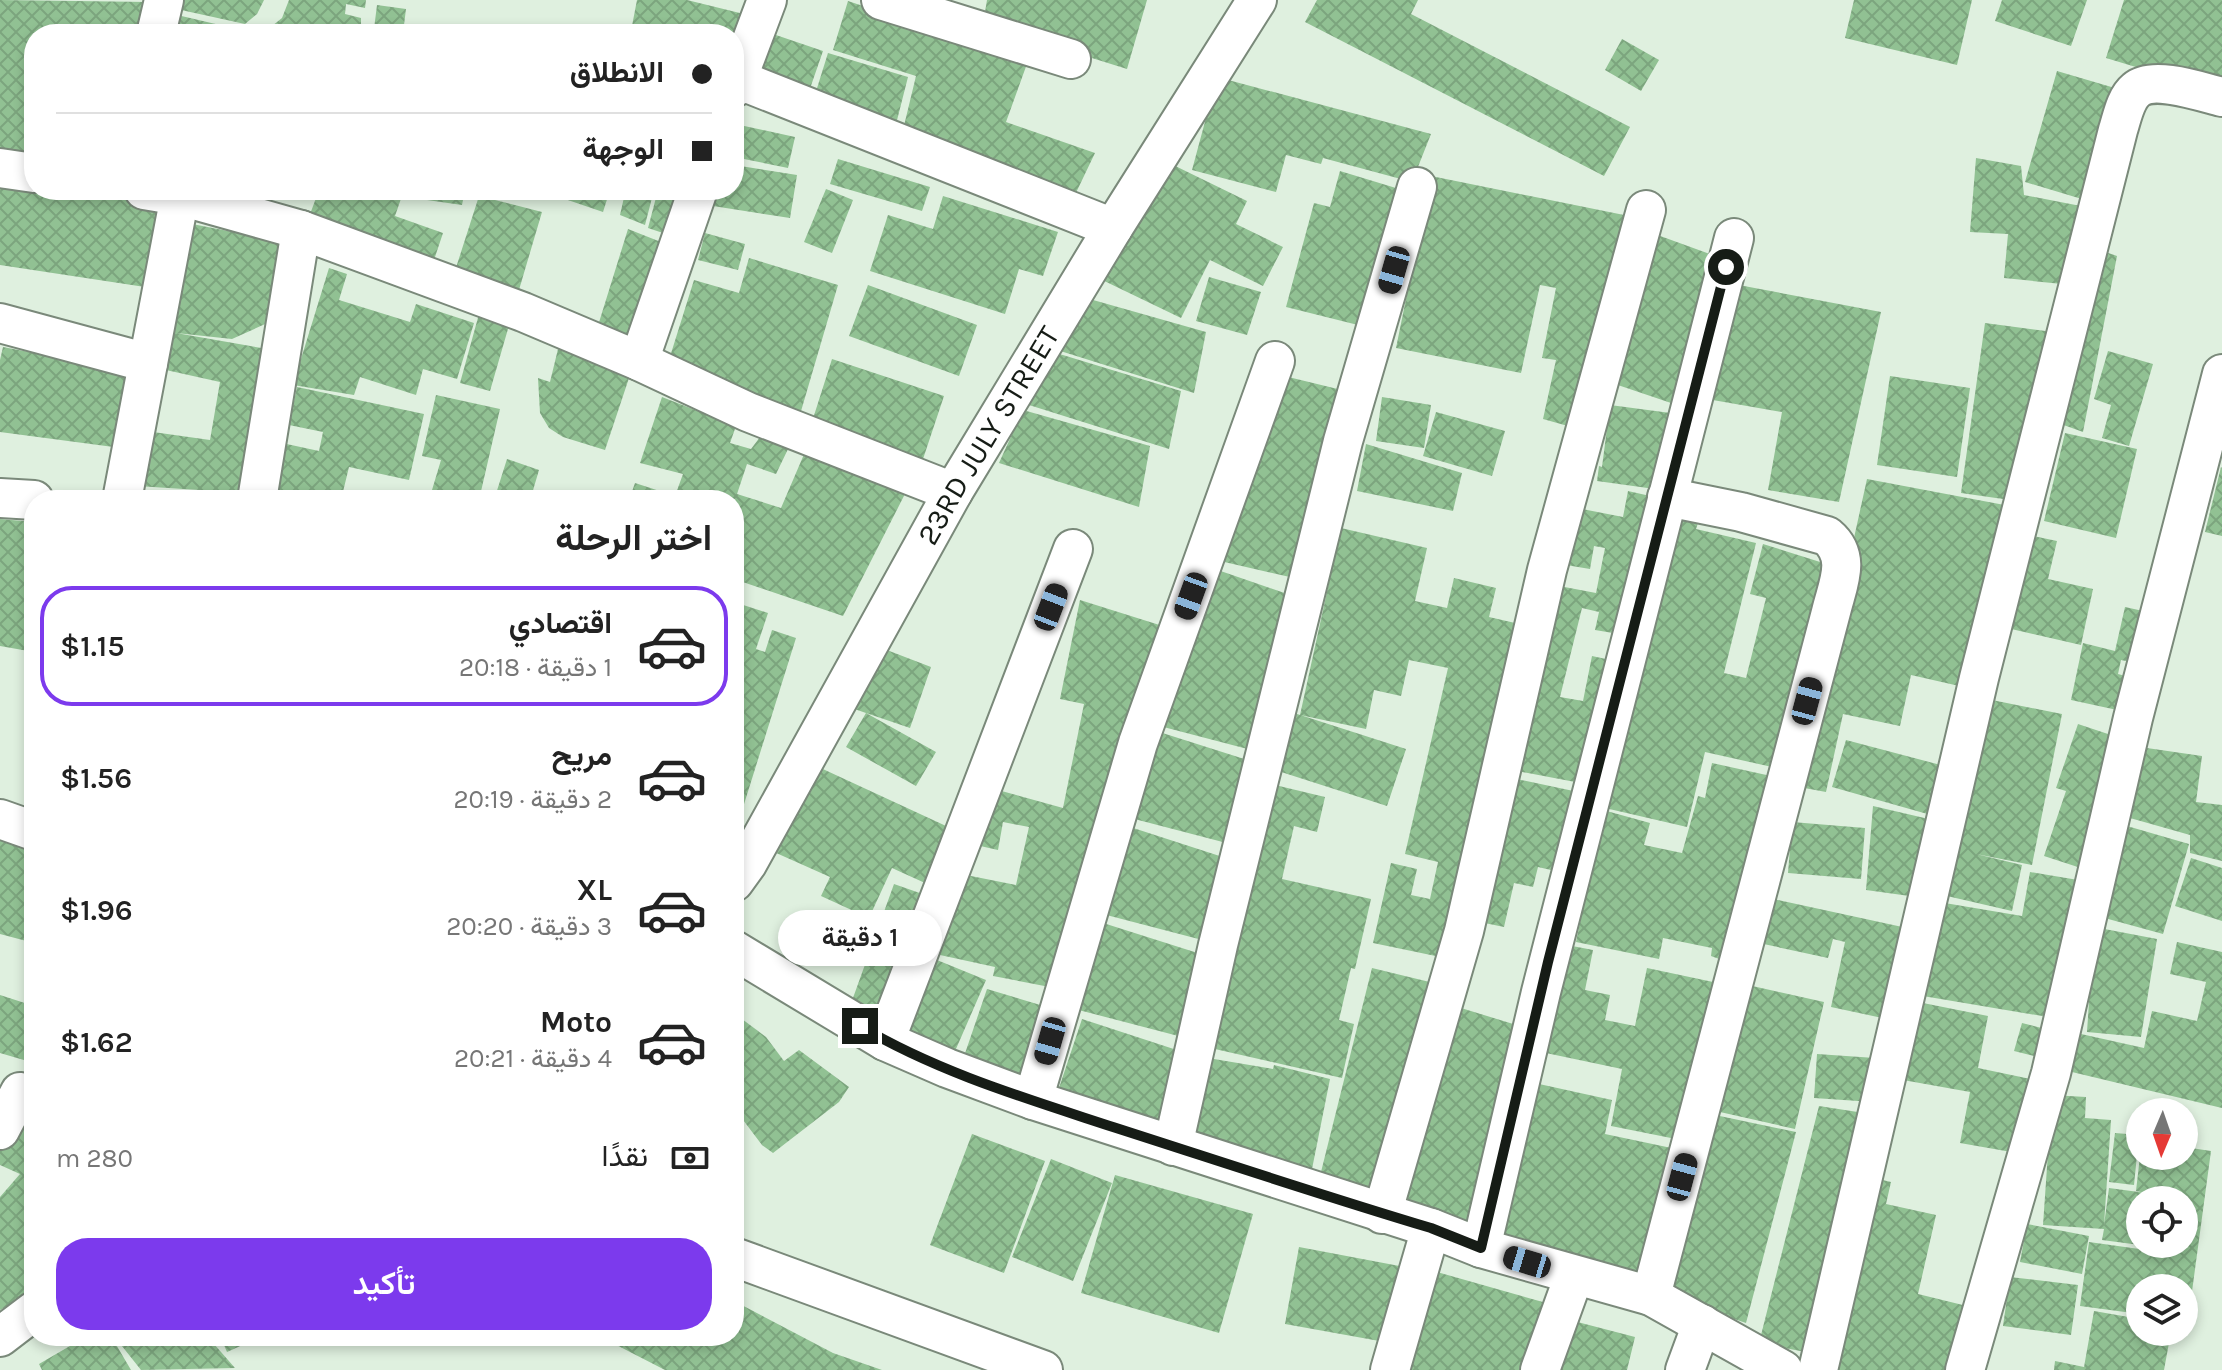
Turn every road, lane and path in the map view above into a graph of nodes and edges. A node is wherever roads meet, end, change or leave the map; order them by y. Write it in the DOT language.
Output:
graph roads {
  1 [pos="164,0"];
  2 [pos="767,0"];
  3 [pos="881,0"];
  4 [pos="1257,0"];
  5 [pos="158,24"];
  6 [pos="1071,59"];
  7 [pos="744,60"];
  8 [pos="744,87"];
  9 [pos="2222,97"];
  10 [pos="0,168"];
  11 [pos="24,172"];
  12 [pos="1417,187"];
  13 [pos="167,200"];
  14 [pos="196,200"];
  15 [pos="695,200"];
  16 [pos="1646,210"];
  17 [pos="1113,228"];
  18 [pos="301,230"];
  19 [pos="1734,238"];
  20 [pos="0,323"];
  21 [pos="639,361"];
  22 [pos="1275,361"];
  23 [pos="148,363"];
  24 [pos="2222,374"];
  25 [pos="124,490"];
  26 [pos="259,490"];
  27 [pos="953,492"];
  28 [pos="1667,497"];
  29 [pos="0,498"];
  30 [pos="24,499"];
  31 [pos="1073,549"];
  32 [pos="0,819"];
  33 [pos="24,827"];
  34 [pos="744,868"];
  35 [pos="744,956"];
  36 [pos="885,1041"];
  37 [pos="18,1091"];
  38 [pos="1033,1100"];
  39 [pos="0,1130"];
  40 [pos="1173,1146"];
  41 [pos="1382,1214"];
  42 [pos="1431,1228"];
  43 [pos="1481,1248"];
  44 [pos="744,1261"];
  45 [pos="1574,1276"];
  46 [pos="1651,1296"];
  47 [pos="24,1319"];
  48 [pos="1702,1324"];
  49 [pos="0,1337"];
  50 [pos="1043,1370"];
  51 [pos="1390,1370"];
  52 [pos="1540,1370"];
  53 [pos="1685,1370"];
  54 [pos="1783,1370"];
  55 [pos="1818,1370"];
  56 [pos="1965,1370"];
  1 -- 5 [label="street"];
  2 -- 7 [label="street"];
  3 -- 6 [label="street"];
  4 -- 17 [label="street, 23RD JULY STREET"];
  8 -- 17 [label="street"];
  9 -- 55 [label="street"];
  10 -- 11 [label="street"];
  12 -- 40 [label="street"];
  13 -- 23 [label="street"];
  14 -- 18 [label="street"];
  15 -- 21 [label="street"];
  16 -- 41 [label="street"];
  17 -- 27 [label="street, 23RD JULY STREET"];
  18 -- 21 [label="street"];
  18 -- 26 [label="street"];
  19 -- 28 [label="street"];
  20 -- 23 [label="street"];
  21 -- 27 [label="street"];
  22 -- 38 [label="street"];
  23 -- 25 [label="street"];
  24 -- 56 [label="street"];
  27 -- 34 [label="street, 23RD JULY STREET"];
  28 -- 43 [label="street"];
  28 -- 46 [label="street"];
  29 -- 30 [label="street"];
  31 -- 36 [label="street"];
  32 -- 33 [label="street"];
  35 -- 36 [label="street"];
  36 -- 38 [label="street"];
  37 -- 39 [label="street"];
  38 -- 40 [label="street"];
  40 -- 41 [label="street"];
  41 -- 42 [label="street"];
  42 -- 43 [label="street"];
  42 -- 51 [label="street"];
  43 -- 45 [label="street"];
  44 -- 50 [label="street"];
  45 -- 46 [label="street"];
  45 -- 52 [label="street"];
  46 -- 48 [label="street"];
  47 -- 49 [label="street"];
  48 -- 53 [label="street"];
  48 -- 54 [label="street"];
}
